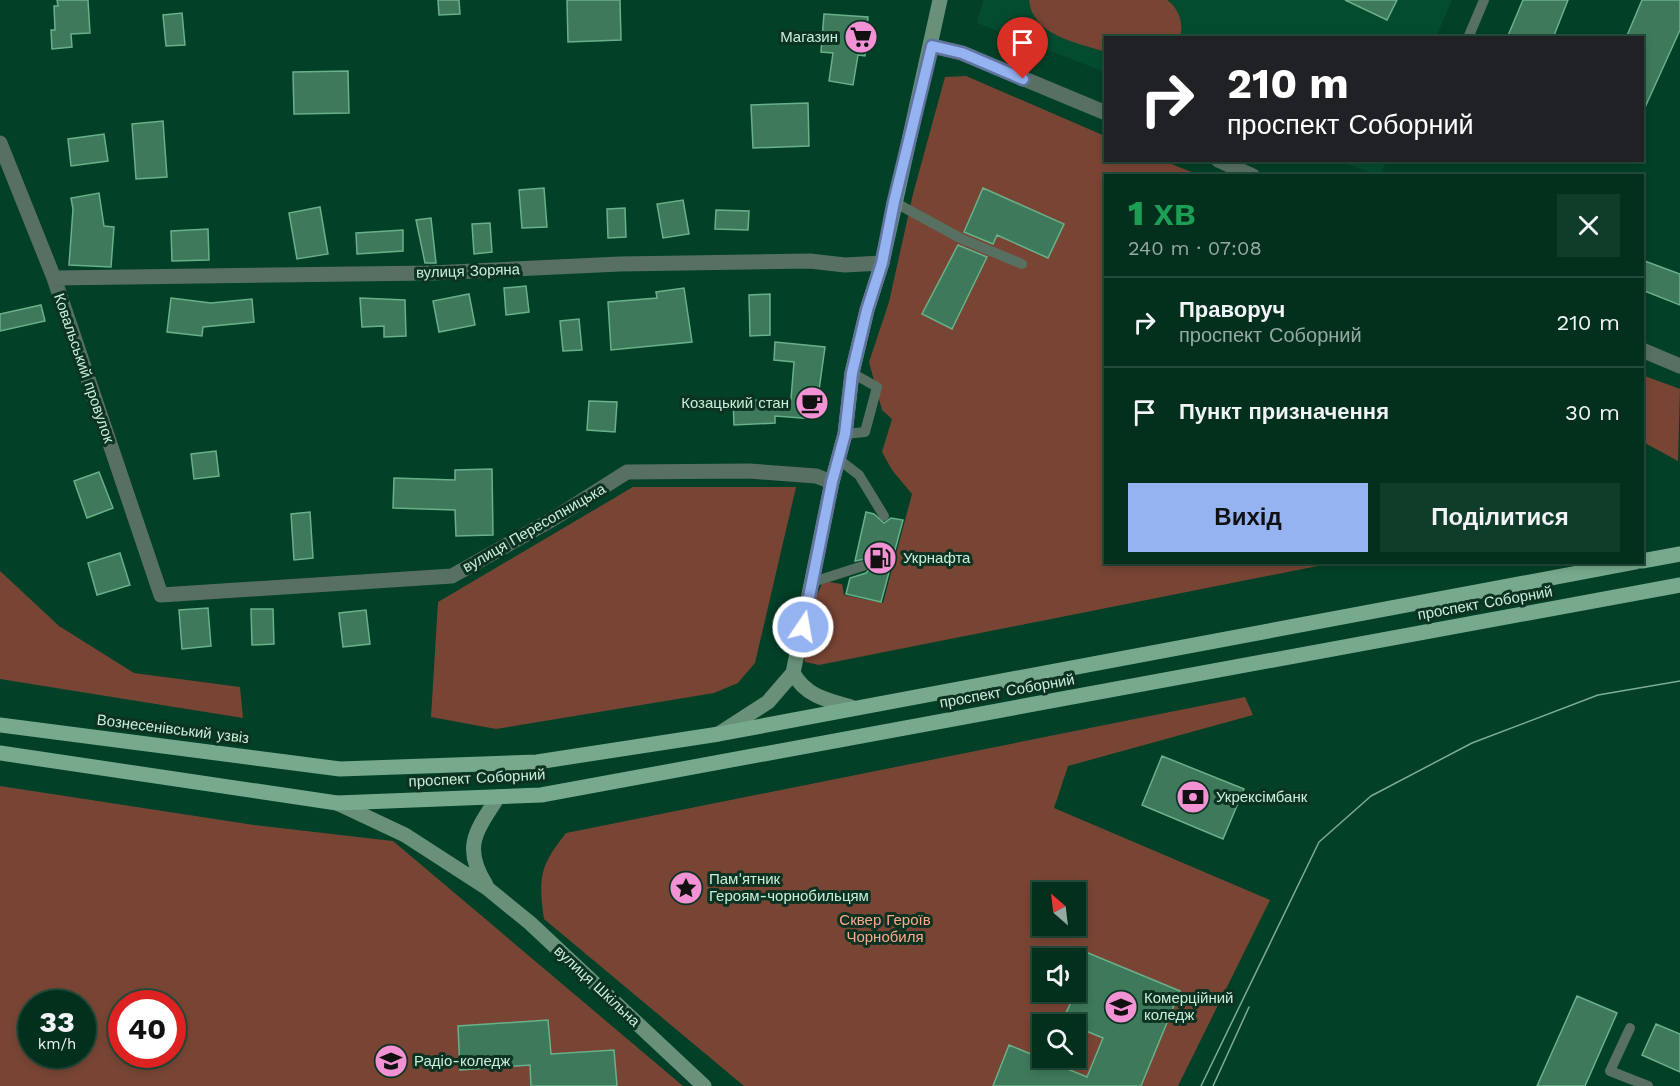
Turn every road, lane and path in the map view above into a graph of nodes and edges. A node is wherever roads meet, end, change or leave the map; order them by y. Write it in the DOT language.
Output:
graph roads {
  1 [pos="940,0"];
  2 [pos="1484,0"];
  3 [pos="1469,36"];
  4 [pos="932,46"];
  5 [pos="1104,112"];
  6 [pos="0,143"];
  7 [pos="1222,162"];
  8 [pos="1249,174"];
  9 [pos="894,202"];
  10 [pos="882,263"];
  11 [pos="1022,264"];
  12 [pos="54,278"];
  13 [pos="1644,351"];
  14 [pos="1680,366"];
  15 [pos="852,373"];
  16 [pos="845,434"];
  17 [pos="838,459"];
  18 [pos="832,482"];
  19 [pos="884,516"];
  20 [pos="1680,554"];
  21 [pos="1644,561"];
  22 [pos="1625,564"];
  23 [pos="863,566"];
  24 [pos="813,582"];
  25 [pos="1680,585"];
  26 [pos="162,595"];
  27 [pos="793,673"];
  28 [pos="851,707"];
  29 [pos="0,725"];
  30 [pos="719,734"];
  31 [pos="0,753"];
  32 [pos="340,769"];
  33 [pos="498,797"];
  34 [pos="337,803"];
  35 [pos="488,888"];
  36 [pos="1630,1028"];
  37 [pos="704,1086"];
  38 [pos="1648,1086"];
  1 -- 4 [label="street"];
  2 -- 3 [label="lane"];
  4 -- 5 [label="street"];
  4 -- 9 [label="street"];
  6 -- 12 [label="street, Ковальський провулок"];
  7 -- 8 [label="street"];
  9 -- 10 [label="street"];
  9 -- 11 [label="lane"];
  10 -- 12 [label="street, вулиця Зоряна"];
  10 -- 15 [label="street"];
  12 -- 26 [label="street, Ковальський провулок"];
  13 -- 14 [label="street"];
  15 -- 16 [label="street"];
  15 -- 16 [label="lane"];
  16 -- 17 [label="street"];
  17 -- 18 [label="street"];
  17 -- 19 [label="lane"];
  18 -- 24 [label="street"];
  18 -- 26 [label="street, вулиця Пересопницька"];
  20 -- 21 [label="main road"];
  22 -- 28 [label="main road, проспект Соборний"];
  23 -- 24 [label="lane"];
  24 -- 27 [label="street"];
  25 -- 33 [label="main road, проспект Соборний"];
  27 -- 28 [label="street"];
  27 -- 30 [label="street"];
  28 -- 30 [label="main road, проспект Соборний"];
  29 -- 32 [label="main road, Вознесенівський узвіз"];
  30 -- 32 [label="main road, проспект Соборний"];
  31 -- 34 [label="main road"];
  33 -- 34 [label="main road, проспект Соборний"];
  33 -- 35 [label="street, вулиця Шкільна"];
  34 -- 35 [label="street, вулиця Шкільна"];
  35 -- 37 [label="street, вулиця Шкільна"];
  36 -- 38 [label="lane"];
}
